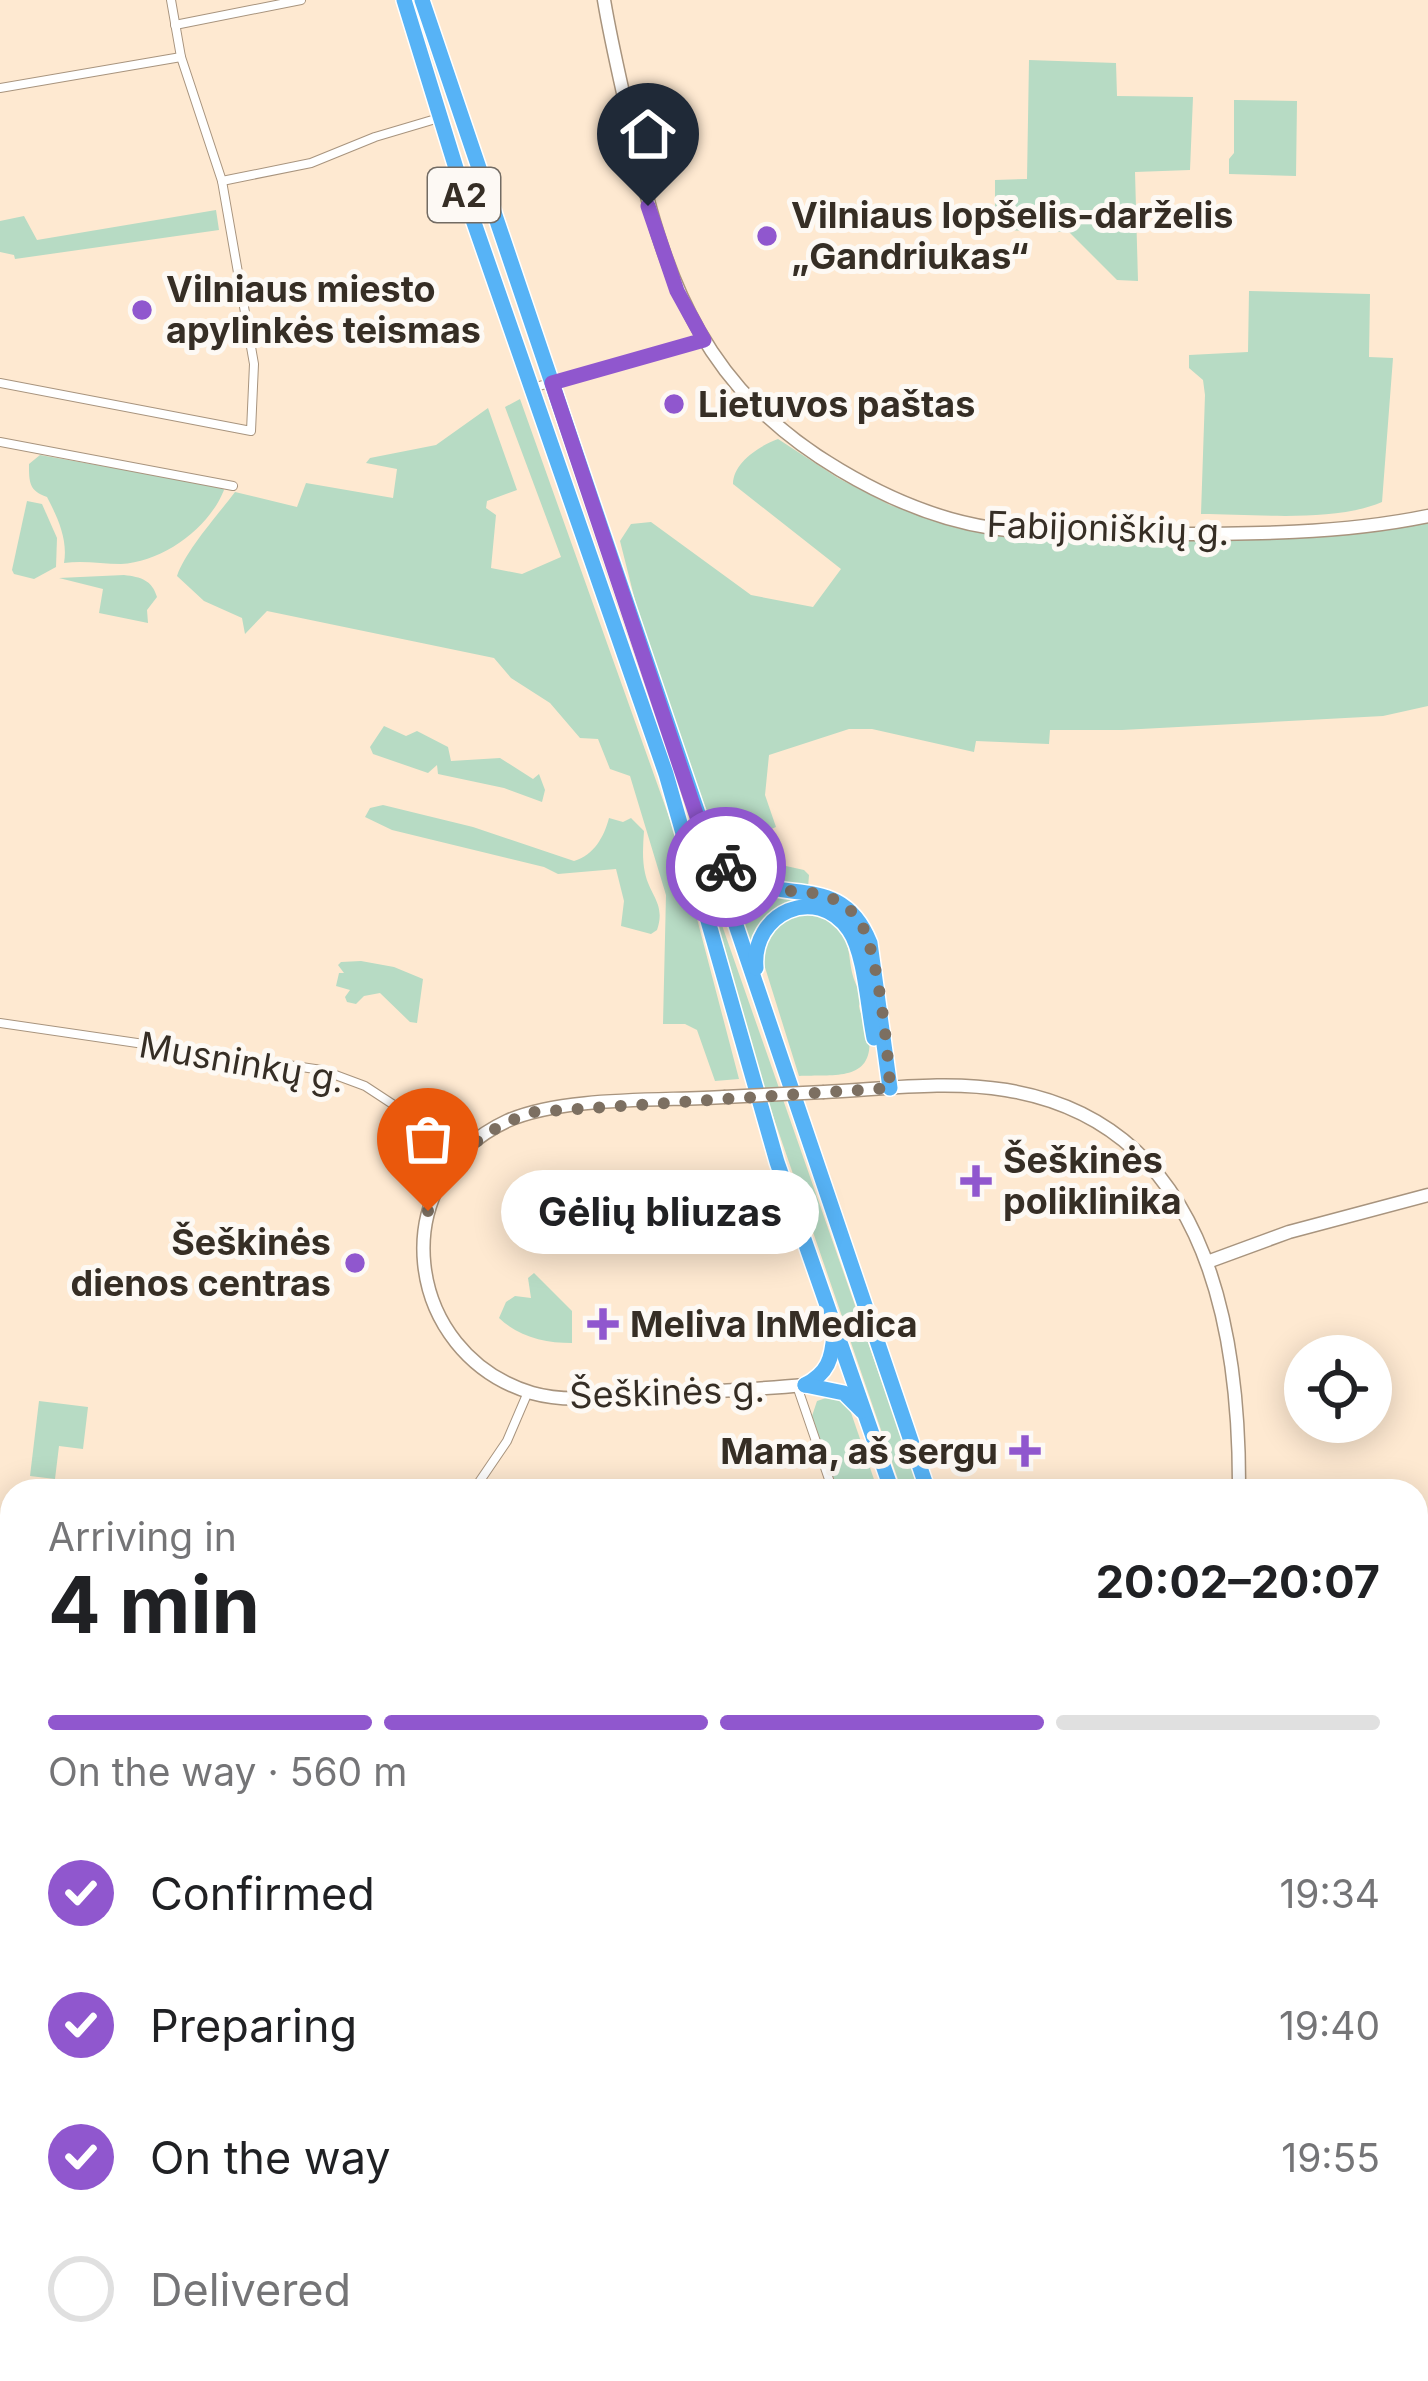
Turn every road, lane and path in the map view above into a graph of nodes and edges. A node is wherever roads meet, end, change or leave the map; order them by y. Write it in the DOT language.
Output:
graph roads {
  1 [pos="171,0"];
  2 [pos="301,0"];
  3 [pos="404,0"];
  4 [pos="422,0"];
  5 [pos="604,0"];
  6 [pos="175,25"];
  7 [pos="181,57"];
  8 [pos="0,88"];
  9 [pos="449,115"];
  10 [pos="222,181"];
  11 [pos="704,340"];
  12 [pos="0,382"];
  13 [pos="552,383"];
  14 [pos="530,388"];
  15 [pos="0,442"];
  16 [pos="232,486"];
  17 [pos="1428,516"];
  18 [pos="702,832"];
  19 [pos="758,988"];
  20 [pos="0,1023"];
  21 [pos="886,1088"];
  22 [pos="464,1151"];
  23 [pos="1428,1196"];
  24 [pos="1210,1261"];
  25 [pos="834,1325"];
  26 [pos="801,1385"];
  27 [pos="528,1392"];
  28 [pos="865,1413"];
  29 [pos="481,1479"];
  30 [pos="829,1479"];
  31 [pos="888,1479"];
  32 [pos="924,1479"];
  33 [pos="1238,1479"];
  1 -- 6 [label="street"];
  2 -- 6 [label="street"];
  3 -- 9 [label="highway, A2"];
  4 -- 9 [label="highway, A2"];
  5 -- 11 [label="street, Fabijoniškių g."];
  6 -- 7 [label="street"];
  7 -- 8 [label="street"];
  7 -- 10 [label="street"];
  9 -- 10 [label="street"];
  9 -- 13 [label="highway, A2"];
  9 -- 14 [label="highway, A2"];
  10 -- 12 [label="street"];
  11 -- 13 [label="street"];
  11 -- 17 [label="street, Fabijoniškių g."];
  13 -- 14 [label="street"];
  13 -- 18 [label="highway, A2"];
  14 -- 25 [label="highway, A2"];
  15 -- 16 [label="street"];
  18 -- 19 [label="highway, A2"];
  18 -- 21 [label="highway"];
  19 -- 21 [label="highway"];
  19 -- 32 [label="highway, A2"];
  20 -- 22 [label="street, Musninkų g."];
  21 -- 22 [label="street, Šeškinės g., bridge"];
  21 -- 24 [label="street, Šeškinės g."];
  22 -- 27 [label="street, Šeškinės g."];
  23 -- 24 [label="street"];
  24 -- 33 [label="street, Šeškinės g."];
  25 -- 26 [label="highway"];
  25 -- 28 [label="highway, A2"];
  26 -- 27 [label="street, Šeškinės g."];
  26 -- 28 [label="highway"];
  26 -- 30 [label="street"];
  27 -- 29 [label="street"];
  28 -- 31 [label="highway, A2"];
}
